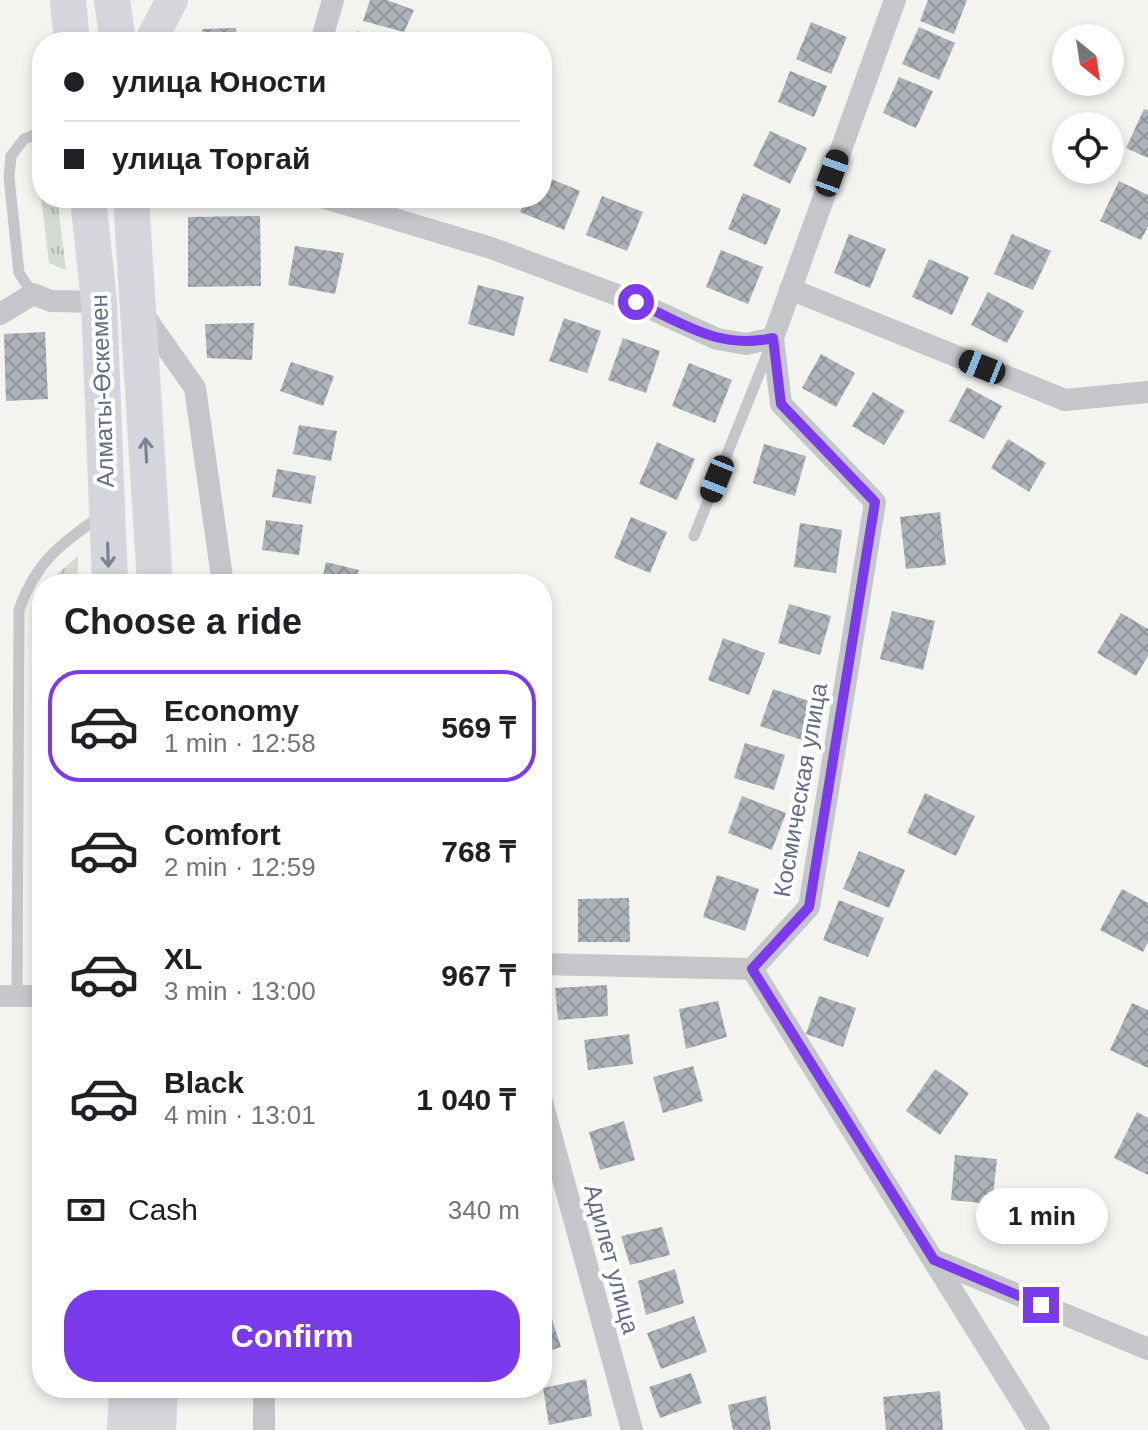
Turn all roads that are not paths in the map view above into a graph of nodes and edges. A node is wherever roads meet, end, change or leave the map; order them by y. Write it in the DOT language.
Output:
graph roads {
  1 [pos="68,0"];
  2 [pos="112,0"];
  3 [pos="172,0"];
  4 [pos="333,0"];
  5 [pos="895,0"];
  6 [pos="71,32"];
  7 [pos="117,32"];
  8 [pos="155,32"];
  9 [pos="324,32"];
  10 [pos="32,136"];
  11 [pos="89,208"];
  12 [pos="132,208"];
  13 [pos="358,208"];
  14 [pos="790,289"];
  15 [pos="33,294"];
  16 [pos="99,302"];
  17 [pos="137,306"];
  18 [pos="0,314"];
  19 [pos="773,338"];
  20 [pos="1148,392"];
  21 [pos="107,511"];
  22 [pos="694,536"];
  23 [pos="35,574"];
  24 [pos="110,574"];
  25 [pos="154,574"];
  26 [pos="222,574"];
  27 [pos="32,577"];
  28 [pos="552,964"];
  29 [pos="752,969"];
  30 [pos="9,996"];
  31 [pos="32,996"];
  32 [pos="552,1138"];
  33 [pos="934,1260"];
  34 [pos="1148,1349"];
  35 [pos="127,1398"];
  36 [pos="160,1398"];
  37 [pos="264,1398"];
  38 [pos="125,1430"];
  39 [pos="158,1430"];
  40 [pos="264,1430"];
  41 [pos="632,1430"];
  42 [pos="1039,1430"];
  1 -- 6 [label="main road"];
  2 -- 7 [label="main road"];
  3 -- 8 [label="street"];
  4 -- 9 [label="street"];
  5 -- 14 [label="street"];
  10 -- 15 [label="lane"];
  11 -- 16 [label="main road, Алматы-Өскемен"];
  12 -- 17 [label="main road, Алматы-Өскемен"];
  13 -- 19 [label="street"];
  14 -- 19 [label="street"];
  14 -- 20 [label="street"];
  15 -- 16 [label="street"];
  15 -- 18 [label="street"];
  16 -- 21 [label="main road, Алматы-Өскемен"];
  25 -- 17 [label="main road, Алматы-Өскемен, one-way"];
  17 -- 26 [label="street"];
  19 -- 22 [label="lane"];
  19 -- 29 [label="street, Космическая улица"];
  21 -- 23 [label="lane"];
  21 -- 24 [label="main road, Алматы-Өскемен, one-way"];
  27 -- 30 [label="lane"];
  28 -- 29 [label="street"];
  29 -- 33 [label="street"];
  30 -- 31 [label="street"];
  32 -- 41 [label="street, Адилет улица"];
  33 -- 34 [label="street"];
  33 -- 42 [label="street"];
  35 -- 38 [label="main road"];
  36 -- 39 [label="main road"];
  37 -- 40 [label="street"];
}
